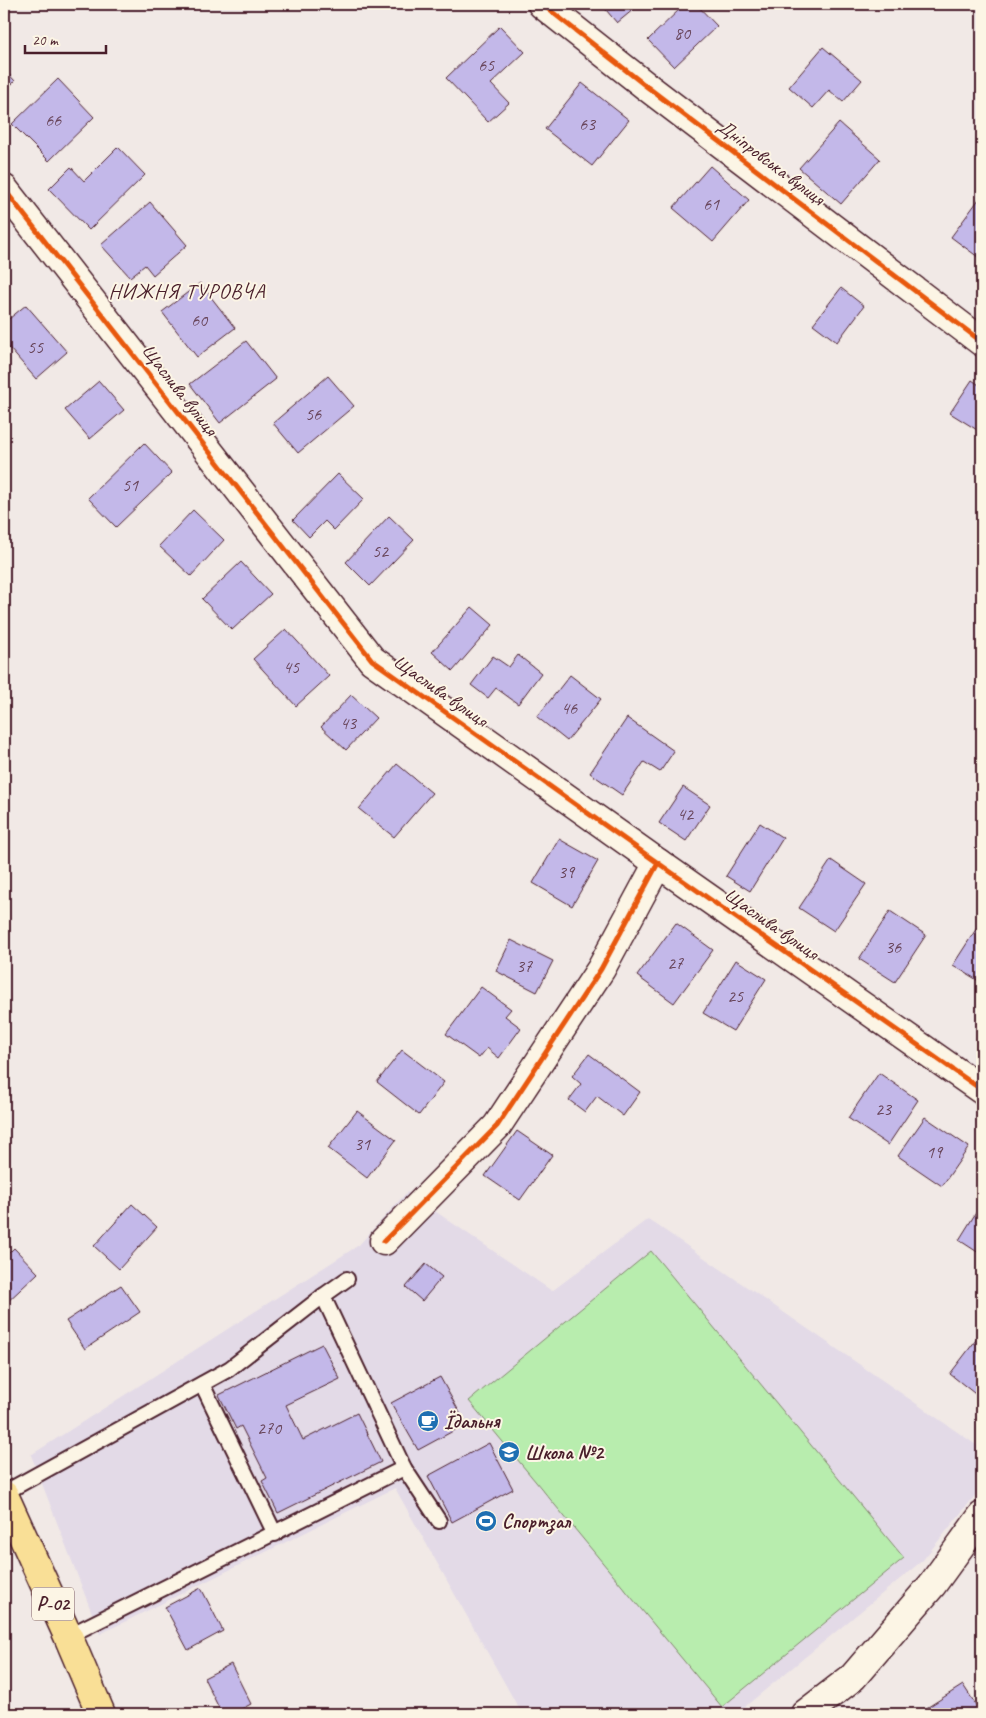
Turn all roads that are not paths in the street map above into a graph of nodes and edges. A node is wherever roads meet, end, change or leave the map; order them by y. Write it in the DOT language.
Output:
graph roads {
  1 [pos="542,4"];
  2 [pos="4,189"];
  3 [pos="982,342"];
  4 [pos="658,863"];
  5 [pos="982,1090"];
  6 [pos="384,1240"];
  7 [pos="347,1279"];
  8 [pos="324,1296"];
  9 [pos="202,1384"];
  10 [pos="404,1468"];
  11 [pos="4,1494"];
  12 [pos="982,1516"];
  13 [pos="439,1520"];
  14 [pos="275,1534"];
  15 [pos="68,1636"];
  16 [pos="101,1714"];
  17 [pos="805,1714"];
  1 -- 3 [label="street, Дніпровська вулиця"];
  2 -- 4 [label="street, Щаслива вулиця"];
  4 -- 5 [label="street, Щаслива вулиця"];
  4 -- 6 [label="street"];
  7 -- 8 [label="lane"];
  8 -- 9 [label="lane"];
  8 -- 10 [label="lane"];
  9 -- 11 [label="lane"];
  9 -- 14 [label="lane"];
  10 -- 13 [label="lane"];
  10 -- 14 [label="lane"];
  11 -- 15 [label="main road, Р-02"];
  12 -- 17 [label="street"];
  14 -- 15 [label="lane"];
  15 -- 16 [label="main road, Р-02"];
}
